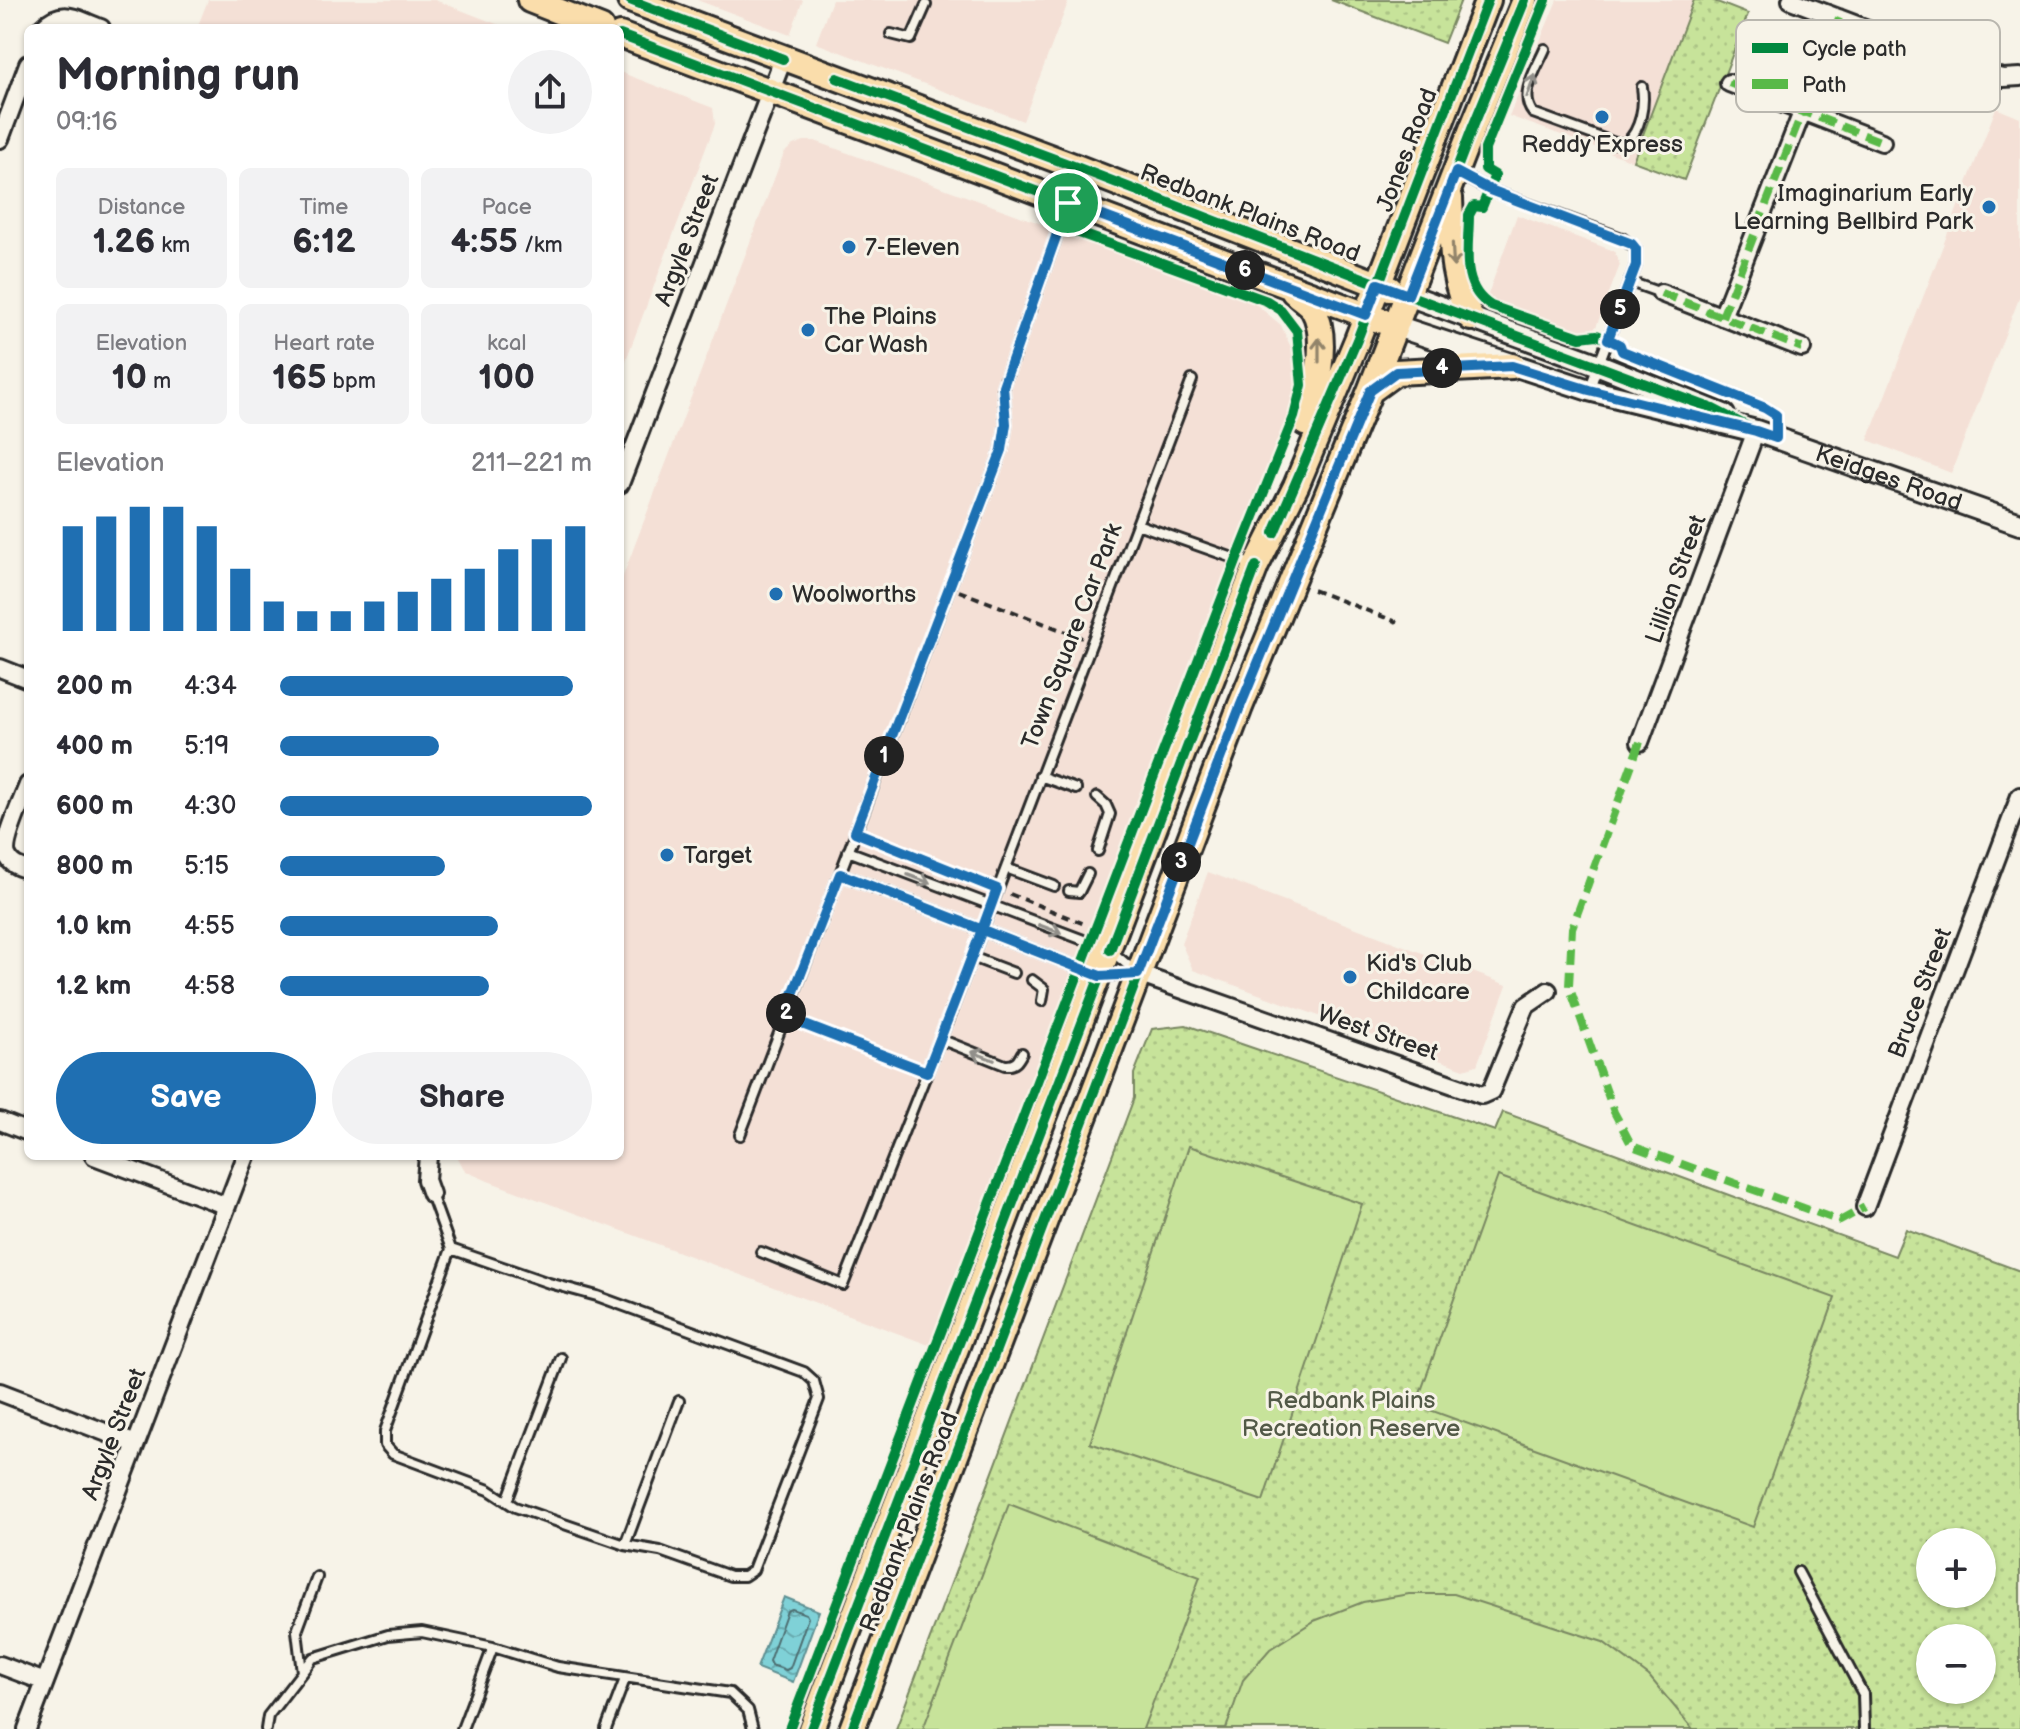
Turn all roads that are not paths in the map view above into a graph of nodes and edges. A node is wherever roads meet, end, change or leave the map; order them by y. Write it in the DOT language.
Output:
graph roads {
  1 [pos="530,0"];
  2 [pos="630,0"];
  3 [pos="1488,0"];
  4 [pos="1525,0"];
  5 [pos="1791,0"];
  6 [pos="926,5"];
  7 [pos="1839,18"];
  8 [pos="1844,20"];
  9 [pos="46,24"];
  10 [pos="91,24"];
  11 [pos="591,24"];
  12 [pos="891,34"];
  13 [pos="624,37"];
  14 [pos="1545,49"];
  15 [pos="783,59"];
  16 [pos="24,75"];
  17 [pos="2000,77"];
  18 [pos="2020,77"];
  19 [pos="1729,83"];
  20 [pos="1736,86"];
  21 [pos="1642,87"];
  22 [pos="770,92"];
  23 [pos="1803,112"];
  24 [pos="1806,112"];
  25 [pos="943,117"];
  26 [pos="0,139"];
  27 [pos="1882,142"];
  28 [pos="1453,180"];
  29 [pos="1068,203"];
  30 [pos="1630,282"];
  31 [pos="1378,284"];
  32 [pos="1289,287"];
  33 [pos="1661,293"];
  34 [pos="1408,295"];
  35 [pos="1366,315"];
  36 [pos="1722,317"];
  37 [pos="1471,318"];
  38 [pos="1396,326"];
  39 [pos="1802,348"];
  40 [pos="1599,365"];
  41 [pos="1512,366"];
  42 [pos="1192,380"];
  43 [pos="1589,390"];
  44 [pos="1370,391"];
  45 [pos="1756,431"];
  46 [pos="624,474"];
  47 [pos="1137,524"];
  48 [pos="2020,524"];
  49 [pos="1274,533"];
  50 [pos="1256,566"];
  51 [pos="0,668"];
  52 [pos="24,677"];
  53 [pos="1640,742"];
  54 [pos="1040,776"];
  55 [pos="1076,789"];
  56 [pos="24,796"];
  57 [pos="2020,796"];
  58 [pos="1097,797"];
  59 [pos="848,851"];
  60 [pos="1098,851"];
  61 [pos="1006,868"];
  62 [pos="24,869"];
  63 [pos="840,874"];
  64 [pos="1088,874"];
  65 [pos="1054,886"];
  66 [pos="1069,891"];
  67 [pos="991,907"];
  68 [pos="982,929"];
  69 [pos="1100,947"];
  70 [pos="972,957"];
  71 [pos="1014,973"];
  72 [pos="1138,974"];
  73 [pos="1100,976"];
  74 [pos="1032,980"];
  75 [pos="1548,991"];
  76 [pos="1042,1001"];
  77 [pos="940,1039"];
  78 [pos="1022,1053"];
  79 [pos="0,1121"];
  80 [pos="24,1130"];
  81 [pos="740,1135"];
  82 [pos="105,1160"];
  83 [pos="244,1160"];
  84 [pos="428,1160"];
  85 [pos="431,1194"];
  86 [pos="227,1206"];
  87 [pos="1865,1207"];
  88 [pos="451,1249"];
  89 [pos="761,1252"];
  90 [pos="561,1358"];
  91 [pos="0,1392"];
  92 [pos="679,1401"];
  93 [pos="136,1444"];
  94 [pos="507,1501"];
  95 [pos="625,1545"];
  96 [pos="1798,1572"];
  97 [pos="317,1577"];
  98 [pos="493,1647"];
  99 [pos="0,1665"];
  100 [pos="302,1672"];
  101 [pos="625,1679"];
  102 [pos="45,1682"];
  103 [pos="27,1729"];
  104 [pos="266,1729"];
  105 [pos="462,1729"];
  106 [pos="606,1729"];
  107 [pos="753,1729"];
  108 [pos="811,1729"];
  109 [pos="852,1729"];
  110 [pos="1864,1729"];
  1 -- 11 [label="main road"];
  2 -- 15 [label="main road, Redbank Plains Road"];
  3 -- 31 [label="main road, Jones Road"];
  4 -- 28 [label="main road"];
  5 -- 7 [label="street"];
  6 -- 12 [label="lane"];
  7 -- 8 [label="street"];
  9 -- 10 [label="street"];
  13 -- 22 [label="main road"];
  21 -- 14 [label="lane, one-way"];
  15 -- 22 [label="street, Argyle Street"];
  15 -- 25 [label="main road, Redbank Plains Road"];
  16 -- 26 [label="street"];
  17 -- 18 [label="street"];
  19 -- 20 [label="street"];
  22 -- 29 [label="main road"];
  22 -- 46 [label="street, Argyle Street"];
  23 -- 36 [label="street"];
  24 -- 27 [label="street"];
  25 -- 29 [label="main road"];
  25 -- 31 [label="main road, Redbank Plains Road"];
  28 -- 30 [label="lane"];
  28 -- 34 [label="main road"];
  28 -- 37 [label="main road, one-way"];
  29 -- 32 [label="main road"];
  29 -- 59 [label="lane"];
  30 -- 33 [label="lane"];
  30 -- 40 [label="lane"];
  31 -- 34 [label="main road, Keidges Road"];
  31 -- 35 [label="main road, Jones Road"];
  32 -- 35 [label="main road"];
  49 -- 32 [label="main road, one-way"];
  33 -- 36 [label="street"];
  34 -- 37 [label="street, Keidges Road"];
  34 -- 38 [label="main road, Redbank Plains Road"];
  35 -- 38 [label="main road"];
  35 -- 49 [label="main road, Redbank Plains Road"];
  36 -- 39 [label="street"];
  37 -- 40 [label="street, Keidges Road"];
  38 -- 41 [label="street, Keidges Road"];
  38 -- 44 [label="main road, Redbank Plains Road"];
  40 -- 43 [label="lane"];
  40 -- 45 [label="street, Keidges Road"];
  41 -- 43 [label="street, Keidges Road"];
  41 -- 44 [label="main road"];
  42 -- 47 [label="lane, Town Square Car Park"];
  43 -- 45 [label="street, Keidges Road"];
  44 -- 72 [label="main road, Redbank Plains Road"];
  45 -- 48 [label="street, Keidges Road"];
  45 -- 53 [label="street, Lillian Street"];
  47 -- 50 [label="lane"];
  47 -- 54 [label="lane, Town Square Car Park"];
  49 -- 50 [label="main road, Redbank Plains Road"];
  50 -- 69 [label="main road, Redbank Plains Road"];
  51 -- 52 [label="street"];
  54 -- 55 [label="lane"];
  54 -- 61 [label="lane, Town Square Car Park"];
  56 -- 62 [label="street"];
  57 -- 87 [label="street, Bruce Street"];
  58 -- 60 [label="lane"];
  59 -- 63 [label="lane"];
  59 -- 67 [label="lane, one-way"];
  61 -- 65 [label="lane"];
  61 -- 67 [label="lane, Town Square Car Park"];
  63 -- 68 [label="lane"];
  63 -- 81 [label="lane"];
  64 -- 66 [label="lane"];
  67 -- 68 [label="lane, Town Square Car Park"];
  67 -- 69 [label="lane, one-way"];
  68 -- 70 [label="lane, Town Square Car Park"];
  68 -- 73 [label="lane"];
  69 -- 72 [label="lane"];
  69 -- 73 [label="main road, Redbank Plains Road"];
  70 -- 71 [label="lane"];
  70 -- 77 [label="lane, Town Square Car Park"];
  72 -- 73 [label="lane"];
  72 -- 75 [label="street, West Street"];
  72 -- 109 [label="main road, Redbank Plains Road"];
  73 -- 108 [label="main road, Redbank Plains Road"];
  74 -- 76 [label="lane"];
  78 -- 77 [label="lane, one-way"];
  77 -- 89 [label="lane, Town Square Car Park"];
  79 -- 80 [label="street"];
  82 -- 86 [label="street"];
  83 -- 86 [label="street, Argyle Street"];
  84 -- 85 [label="street"];
  85 -- 88 [label="lane"];
  86 -- 93 [label="street, Argyle Street"];
  88 -- 94 [label="lane"];
  88 -- 95 [label="lane"];
  90 -- 94 [label="lane"];
  91 -- 93 [label="street"];
  92 -- 95 [label="lane"];
  93 -- 102 [label="street, Argyle Street"];
  94 -- 95 [label="lane"];
  96 -- 110 [label="lane"];
  97 -- 100 [label="lane"];
  98 -- 100 [label="lane"];
  98 -- 101 [label="lane"];
  98 -- 105 [label="lane"];
  99 -- 102 [label="street"];
  100 -- 104 [label="lane"];
  101 -- 106 [label="lane"];
  101 -- 107 [label="lane"];
  102 -- 103 [label="street, Argyle Street"];
}
